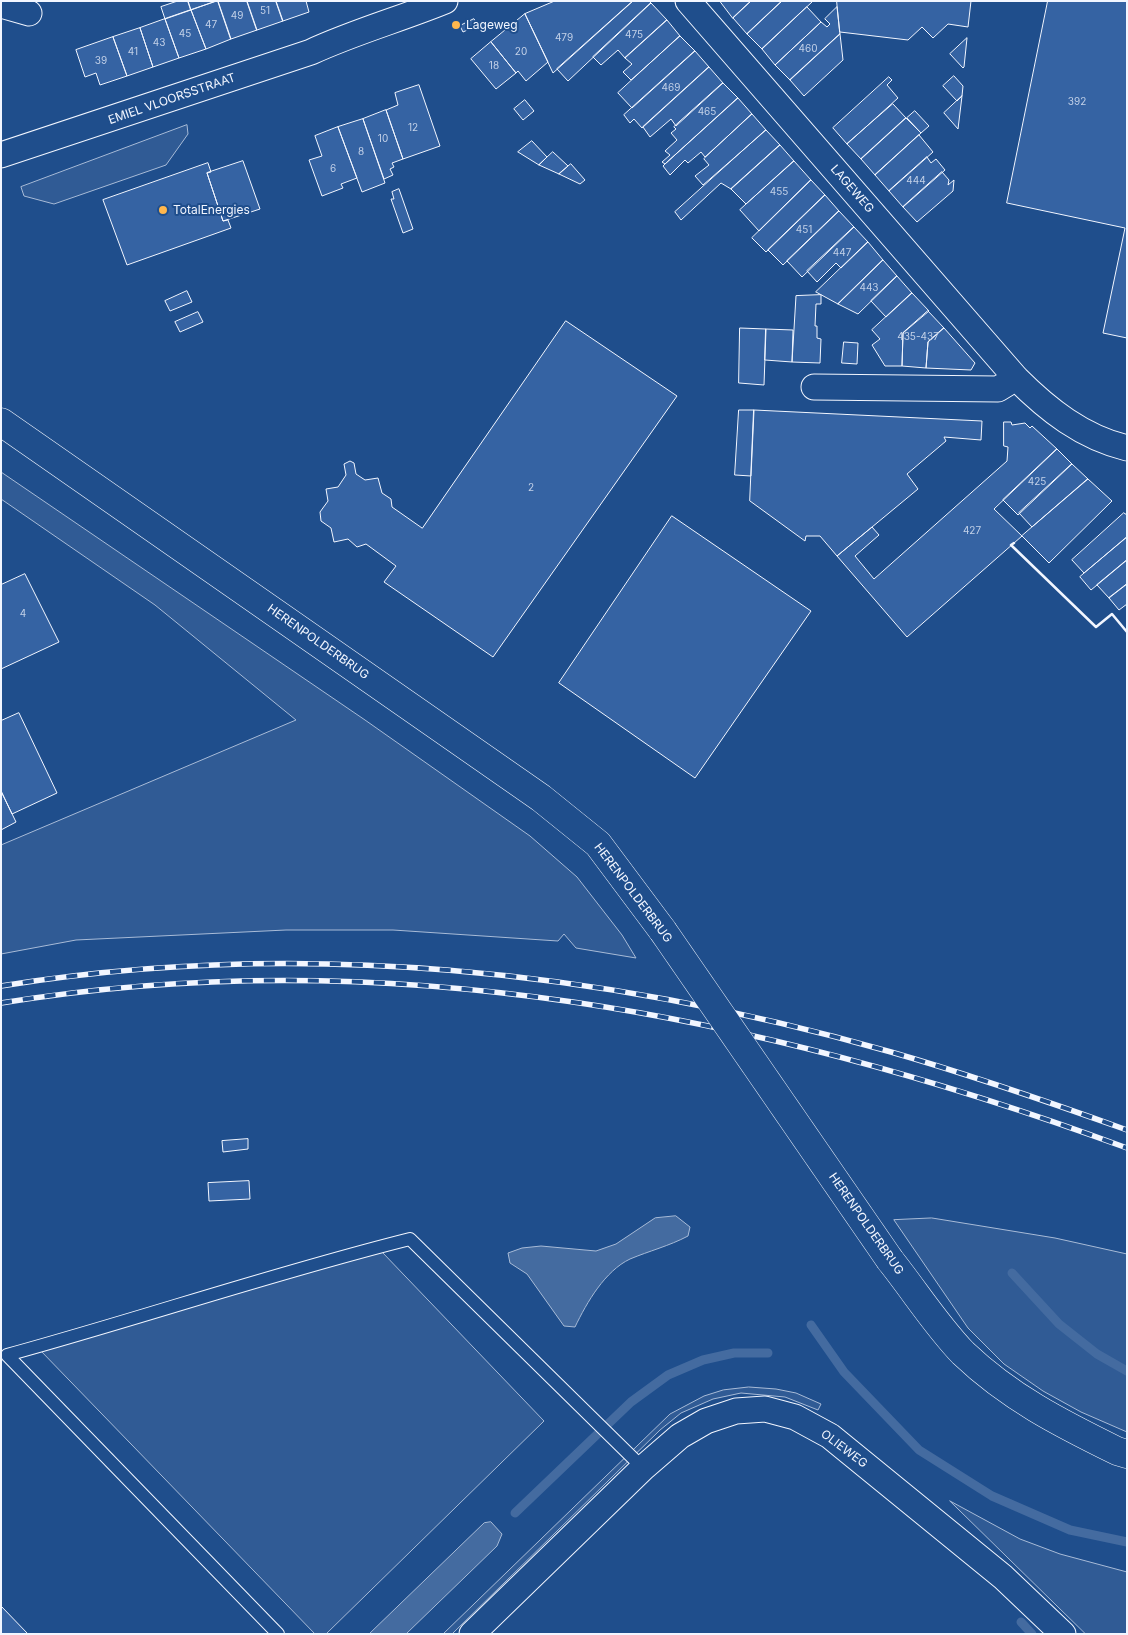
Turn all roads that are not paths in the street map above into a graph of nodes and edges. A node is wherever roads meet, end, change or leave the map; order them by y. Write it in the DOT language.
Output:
graph roads {
  1 [pos="395,1"];
  2 [pos="445,1"];
  3 [pos="688,1"];
  4 [pos="1,5"];
  5 [pos="29,13"];
  6 [pos="341,38"];
  7 [pos="1,156"];
  8 [pos="1016,378"];
  9 [pos="814,387"];
  10 [pos="1,422"];
  11 [pos="1127,448"];
  12 [pos="1127,1454"];
  13 [pos="643,1468"];
  14 [pos="278,1634"];
  15 [pos="472,1634"];
  16 [pos="1063,1634"];
  1 -- 6 [label="street, EMIEL VLOORSSTRAAT"];
  2 -- 6 [label="street, EMIEL VLOORSSTRAAT"];
  3 -- 8 [label="street, LAGEWEG"];
  4 -- 5 [label="street"];
  6 -- 7 [label="street, EMIEL VLOORSSTRAAT"];
  8 -- 9 [label="street"];
  8 -- 11 [label="street, LAGEWEG"];
  10 -- 12 [label="street, HERENPOLDERBRUG, bridge"];
  13 -- 14 [label="lane"];
  13 -- 15 [label="street, OLIEWEG"];
  13 -- 16 [label="street, OLIEWEG"];
}
